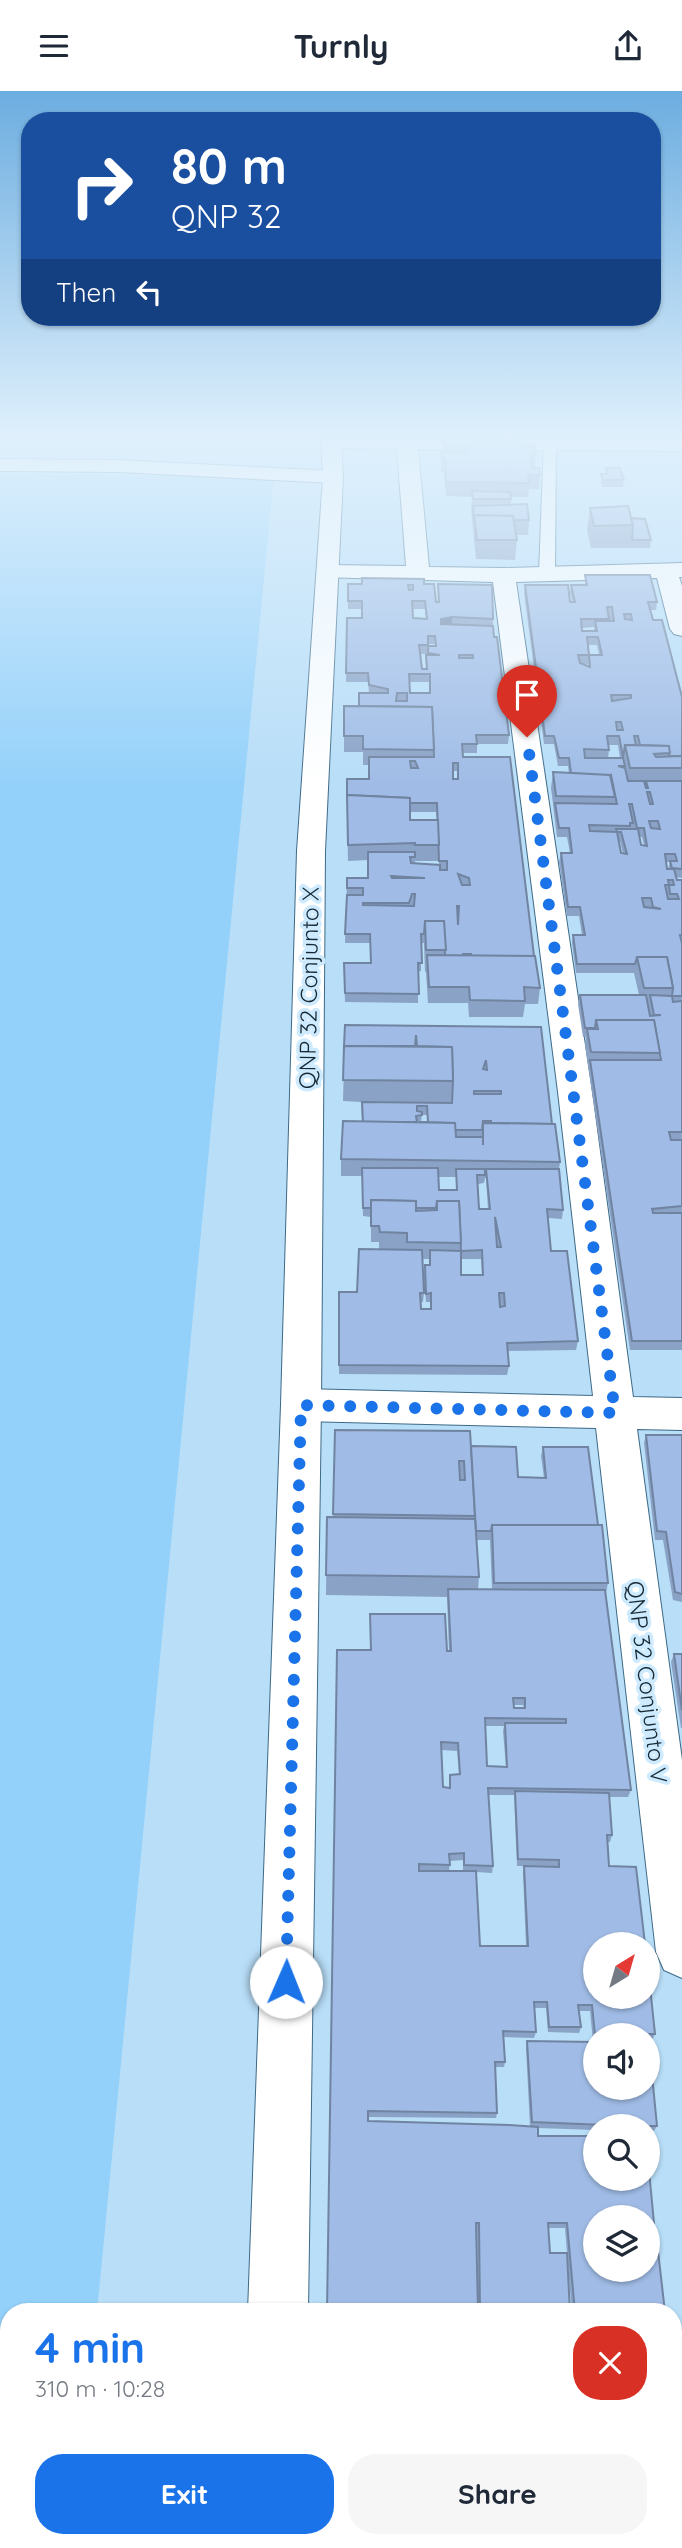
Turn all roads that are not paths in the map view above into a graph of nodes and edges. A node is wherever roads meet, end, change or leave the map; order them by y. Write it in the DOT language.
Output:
graph roads {
  1 [pos="329,555"];
  2 [pos="416,555"];
  3 [pos="547,555"];
  4 [pos="674,570"];
  5 [pos="328,572"];
  6 [pos="418,574"];
  7 [pos="547,574"];
  8 [pos="504,575"];
  9 [pos="682,629"];
  10 [pos="301,1405"];
  11 [pos="615,1413"];
  12 [pos="682,1414"];
  13 [pos="682,1952"];
  14 [pos="278,2303"];
  1 -- 5 [label="street, QNP 32 Conjunto X"];
  2 -- 6 [label="street"];
  3 -- 7 [label="lane"];
  4 -- 7 [label="street"];
  4 -- 9 [label="street"];
  5 -- 6 [label="street"];
  5 -- 10 [label="street, QNP 32 Conjunto X"];
  6 -- 8 [label="street"];
  7 -- 8 [label="street"];
  8 -- 11 [label="street, QNP 32 Conjunto V"];
  10 -- 11 [label="street"];
  10 -- 14 [label="street, QNP 32 Conjunto X"];
  11 -- 12 [label="street"];
  11 -- 13 [label="street, QNP 32 Conjunto V"];
}
